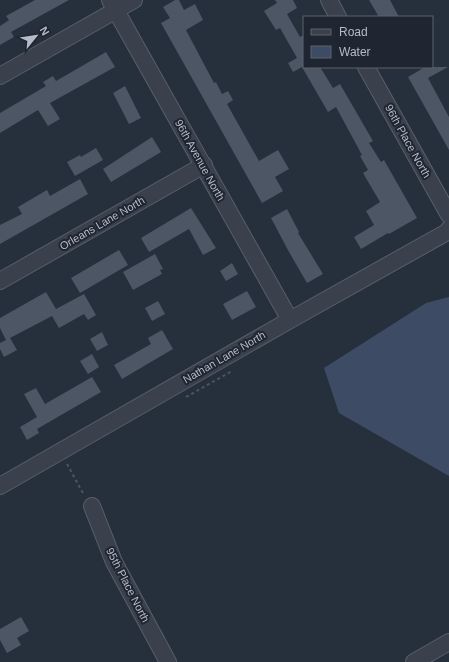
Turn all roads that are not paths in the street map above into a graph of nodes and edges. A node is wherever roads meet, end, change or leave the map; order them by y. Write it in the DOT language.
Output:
graph roads {
  1 [pos="134,0"];
  2 [pos="329,0"];
  3 [pos="113,5"];
  4 [pos="337,16"];
  5 [pos="367,68"];
  6 [pos="0,76"];
  7 [pos="204,165"];
  8 [pos="449,215"];
  9 [pos="449,229"];
  10 [pos="0,281"];
  11 [pos="290,320"];
  12 [pos="0,486"];
  13 [pos="92,506"];
  14 [pos="449,642"];
  15 [pos="168,662"];
  16 [pos="414,662"];
  1 -- 3 [label="street"];
  2 -- 4 [label="street"];
  3 -- 6 [label="street"];
  3 -- 7 [label="street, 96th Avenue North"];
  5 -- 8 [label="street, 96th Place North"];
  7 -- 10 [label="street, Orleans Lane North"];
  7 -- 11 [label="street, 96th Avenue North"];
  9 -- 11 [label="street, Nathan Lane North"];
  11 -- 12 [label="street, Nathan Lane North"];
  13 -- 15 [label="street, 95th Place North"];
  14 -- 16 [label="street"];
}
